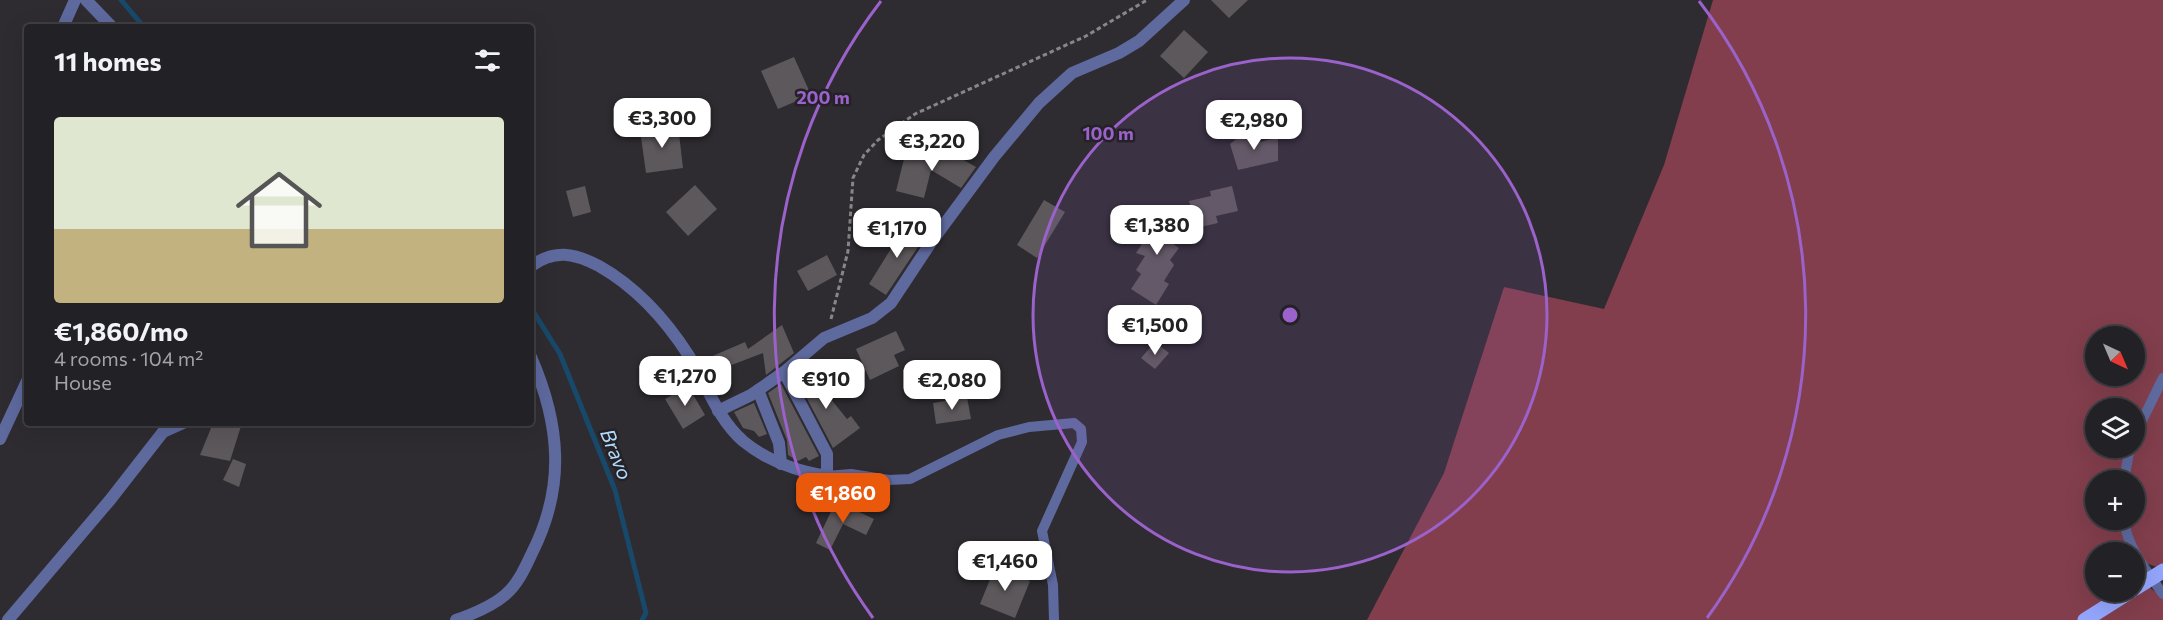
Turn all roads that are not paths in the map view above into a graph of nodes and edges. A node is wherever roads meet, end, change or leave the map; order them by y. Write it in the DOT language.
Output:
graph roads {
  1 [pos="75,0"];
  2 [pos="86,0"];
  3 [pos="1184,0"];
  4 [pos="64,24"];
  5 [pos="109,24"];
  6 [pos="534,264"];
  7 [pos="534,364"];
  8 [pos="784,372"];
  9 [pos="2163,378"];
  10 [pos="24,387"];
  11 [pos="758,390"];
  12 [pos="718,411"];
  13 [pos="2145,415"];
  14 [pos="176,426"];
  15 [pos="0,439"];
  16 [pos="782,464"];
  17 [pos="827,476"];
  18 [pos="2125,530"];
  19 [pos="2163,571"];
  20 [pos="2145,582"];
  21 [pos="2163,594"];
  22 [pos="2114,602"];
  23 [pos="8,620"];
  24 [pos="456,620"];
  25 [pos="1054,620"];
  26 [pos="2085,620"];
  1 -- 4 [label="street"];
  2 -- 5 [label="street"];
  3 -- 8 [label="street"];
  6 -- 12 [label="street"];
  7 -- 24 [label="street"];
  8 -- 11 [label="street"];
  8 -- 17 [label="street"];
  9 -- 13 [label="lane"];
  10 -- 15 [label="street"];
  11 -- 12 [label="street"];
  11 -- 16 [label="street"];
  12 -- 16 [label="street"];
  14 -- 23 [label="street"];
  16 -- 17 [label="street"];
  17 -- 25 [label="lane"];
  18 -- 21 [label="lane"];
  19 -- 20 [label="main road, bridge"];
  22 -- 26 [label="main road"];
}
